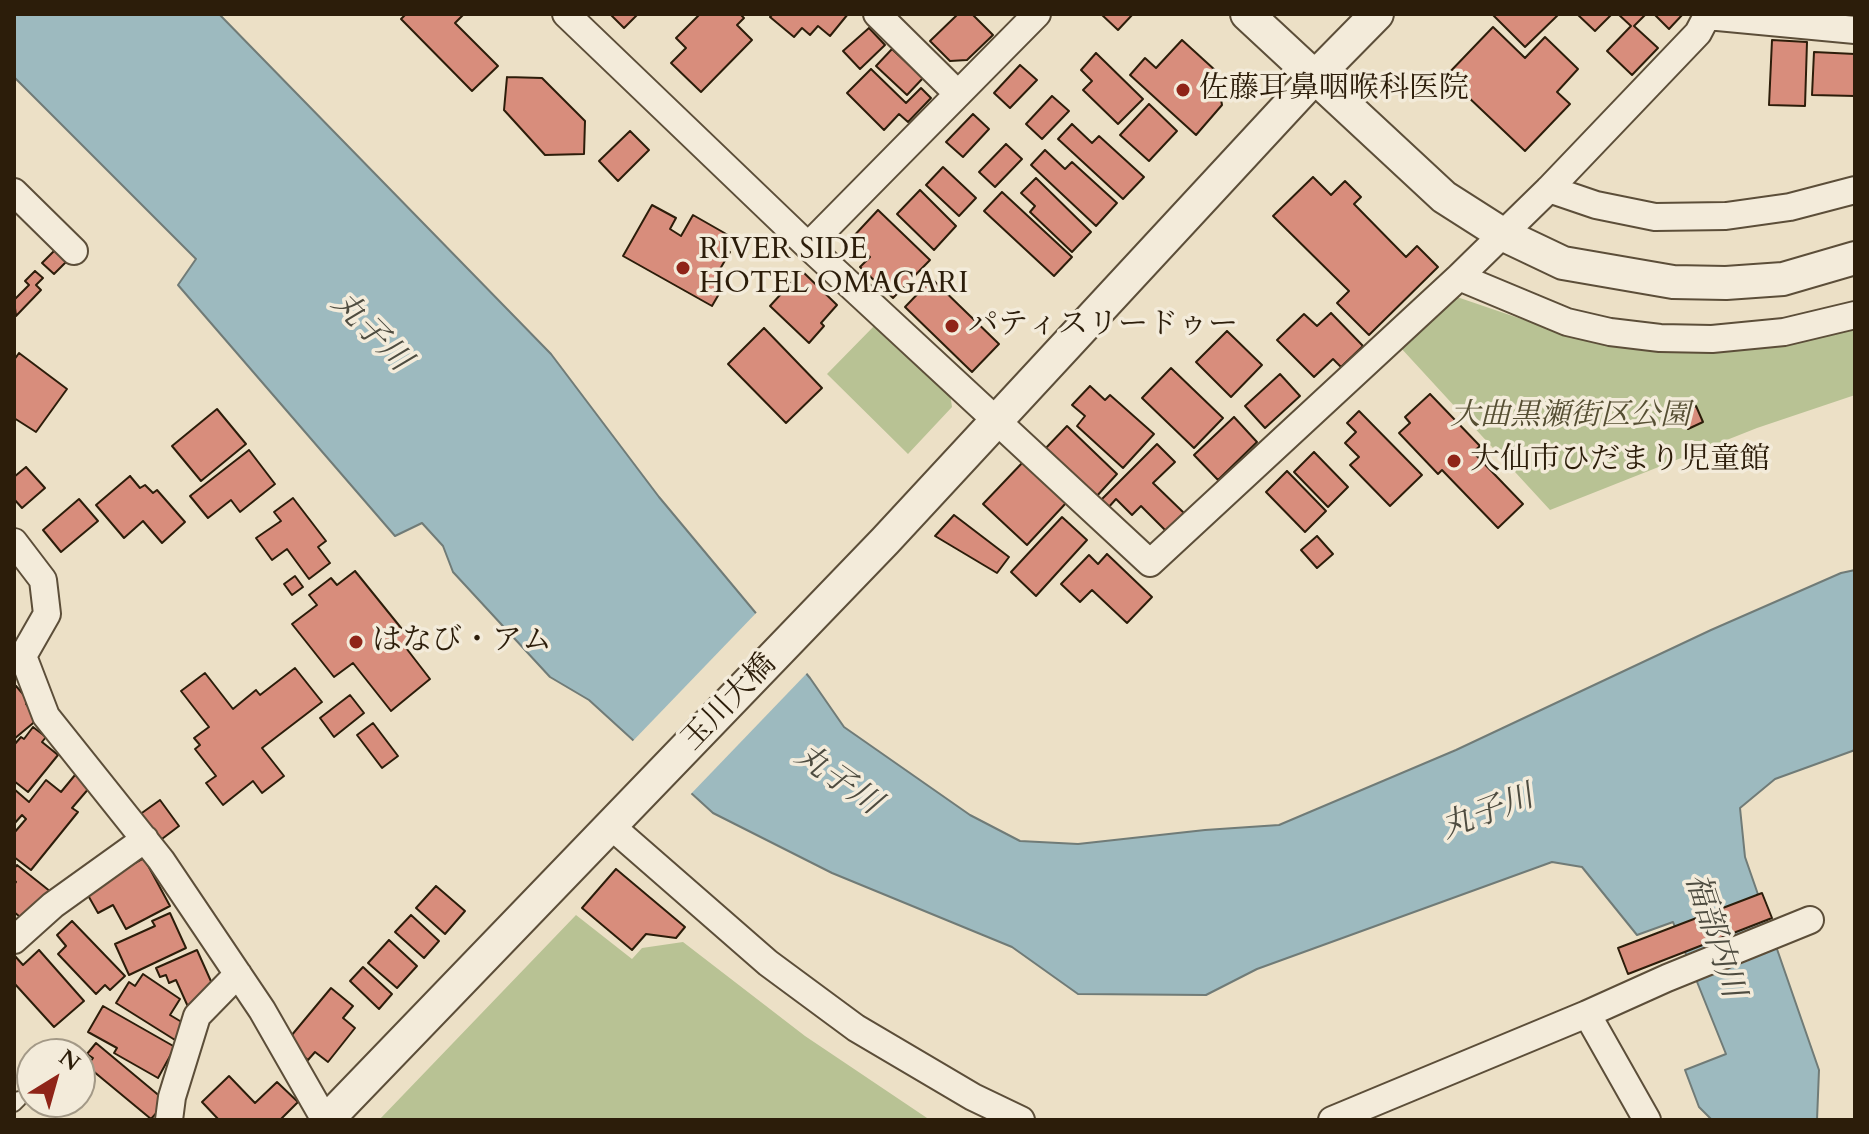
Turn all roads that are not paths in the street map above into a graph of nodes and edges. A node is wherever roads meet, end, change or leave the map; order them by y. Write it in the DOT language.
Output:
graph roads {
  1 [pos="566,14"];
  2 [pos="877,14"];
  3 [pos="1037,14"];
  4 [pos="1247,14"];
  5 [pos="1377,14"];
  6 [pos="1707,15"];
  7 [pos="1855,30"];
  8 [pos="1314,78"];
  9 [pos="957,93"];
  10 [pos="1549,189"];
  11 [pos="1855,190"];
  12 [pos="14,192"];
  13 [pos="1502,234"];
  14 [pos="808,246"];
  15 [pos="74,251"];
  16 [pos="1855,258"];
  17 [pos="1459,277"];
  18 [pos="1855,315"];
  19 [pos="995,421"];
  20 [pos="14,542"];
  21 [pos="611,826"];
  22 [pos="145,839"];
  23 [pos="1810,920"];
  24 [pos="14,940"];
  25 [pos="238,974"];
  26 [pos="1587,1014"];
  27 [pos="169,1120"];
  28 [pos="326,1120"];
  29 [pos="1021,1120"];
  30 [pos="1332,1120"];
  31 [pos="1647,1120"];
  1 -- 14 [label="street"];
  2 -- 9 [label="street"];
  3 -- 9 [label="street"];
  4 -- 8 [label="street"];
  5 -- 8 [label="street, 玉川大橋"];
  6 -- 7 [label="street"];
  6 -- 10 [label="street"];
  8 -- 13 [label="street"];
  8 -- 19 [label="street, 玉川大橋"];
  9 -- 14 [label="street"];
  10 -- 11 [label="street"];
  10 -- 13 [label="street"];
  12 -- 15 [label="street"];
  13 -- 16 [label="street"];
  13 -- 17 [label="street"];
  14 -- 19 [label="street"];
  17 -- 18 [label="street"];
  17 -- 19 [label="street"];
  19 -- 21 [label="street, 玉川大橋"];
  20 -- 22 [label="street"];
  21 -- 28 [label="street, 玉川大橋"];
  21 -- 29 [label="street"];
  22 -- 24 [label="street"];
  22 -- 25 [label="street"];
  23 -- 26 [label="street"];
  25 -- 27 [label="street"];
  25 -- 28 [label="street"];
  26 -- 30 [label="street"];
  26 -- 31 [label="street"];
}
